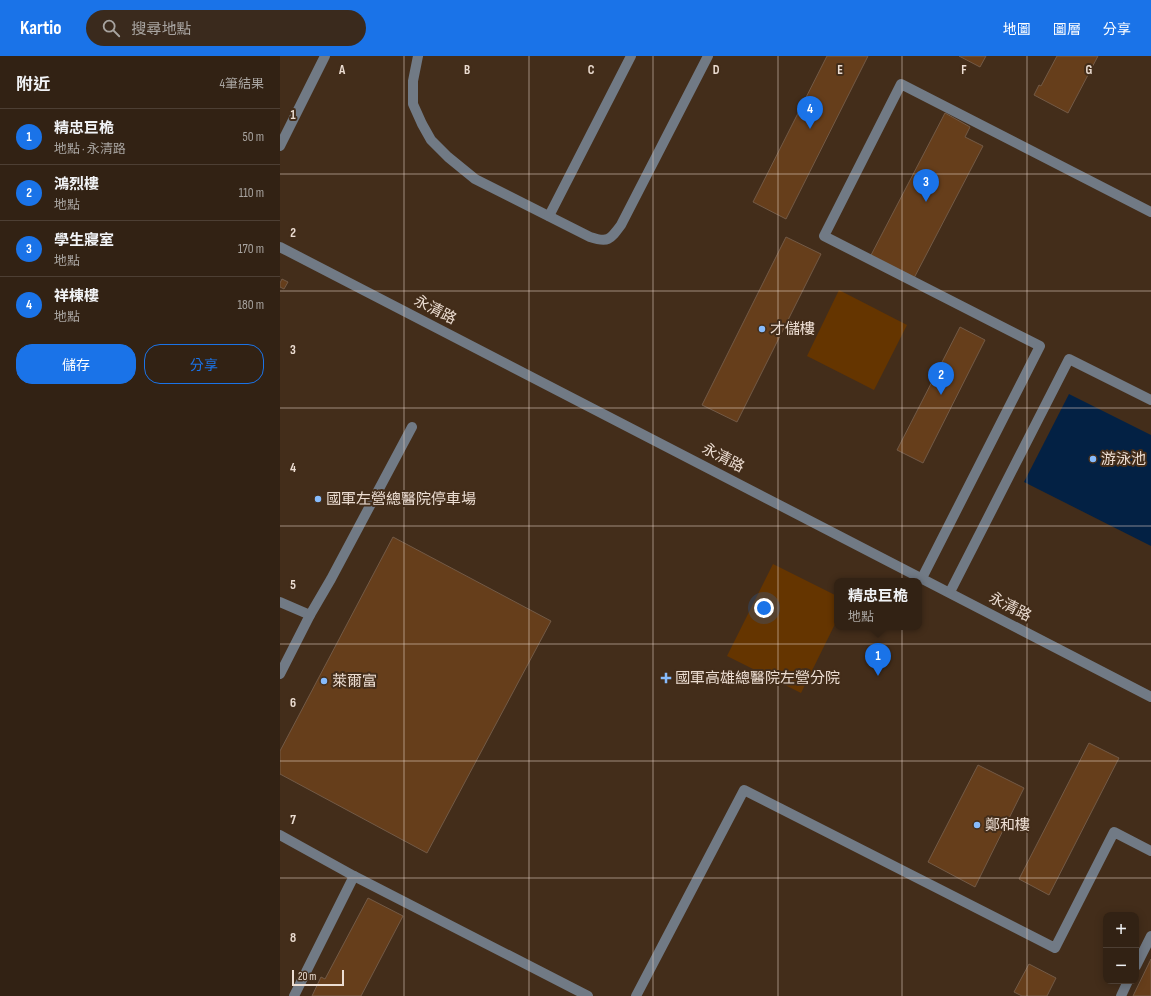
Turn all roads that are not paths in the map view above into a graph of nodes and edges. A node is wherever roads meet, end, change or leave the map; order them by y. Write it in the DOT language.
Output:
graph roads {
  1 [pos="325,56"];
  2 [pos="418,56"];
  3 [pos="631,56"];
  4 [pos="708,56"];
  5 [pos="280,146"];
  6 [pos="1151,212"];
  7 [pos="550,216"];
  8 [pos="280,247"];
  9 [pos="1151,400"];
  10 [pos="412,427"];
  11 [pos="922,578"];
  12 [pos="950,592"];
  13 [pos="280,602"];
  14 [pos="310,615"];
  15 [pos="280,674"];
  16 [pos="1151,697"];
  17 [pos="280,836"];
  18 [pos="1151,850"];
  19 [pos="354,876"];
  20 [pos="1151,936"];
  21 [pos="1139,960"];
  22 [pos="1127,984"];
  23 [pos="294,996"];
  24 [pos="588,996"];
  25 [pos="636,996"];
  26 [pos="1121,996"];
  1 -- 5 [label="street"];
  2 -- 7 [label="street"];
  3 -- 7 [label="street"];
  4 -- 7 [label="street"];
  6 -- 11 [label="street"];
  8 -- 11 [label="street, 永清路"];
  9 -- 12 [label="street"];
  10 -- 14 [label="street"];
  11 -- 12 [label="street, 永清路"];
  12 -- 16 [label="street, 永清路"];
  13 -- 14 [label="street"];
  14 -- 15 [label="street"];
  17 -- 19 [label="street"];
  18 -- 25 [label="street"];
  19 -- 23 [label="street"];
  19 -- 24 [label="street"];
  20 -- 21 [label="street"];
  22 -- 26 [label="street"];
}
